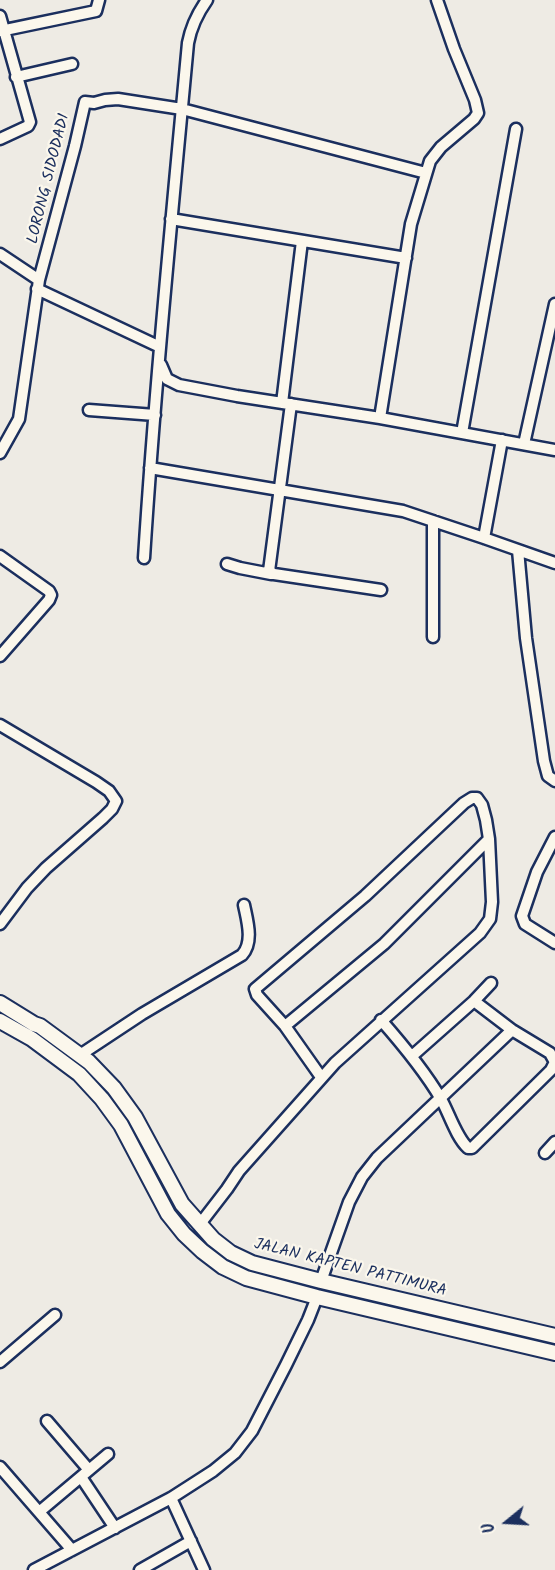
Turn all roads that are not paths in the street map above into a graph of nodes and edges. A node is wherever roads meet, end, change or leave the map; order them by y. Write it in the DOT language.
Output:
graph roads {
  1 [pos="99,0"];
  2 [pos="207,0"];
  3 [pos="437,0"];
  4 [pos="0,16"];
  5 [pos="2,31"];
  6 [pos="72,63"];
  7 [pos="16,77"];
  8 [pos="182,109"];
  9 [pos="516,129"];
  10 [pos="0,140"];
  11 [pos="426,173"];
  12 [pos="171,219"];
  13 [pos="302,240"];
  14 [pos="0,254"];
  15 [pos="406,258"];
  16 [pos="38,284"];
  17 [pos="555,304"];
  18 [pos="160,346"];
  19 [pos="160,362"];
  20 [pos="287,403"];
  21 [pos="89,410"];
  22 [pos="155,416"];
  23 [pos="380,418"];
  24 [pos="462,433"];
  25 [pos="502,440"];
  26 [pos="524,444"];
  27 [pos="555,450"];
  28 [pos="0,453"];
  29 [pos="150,468"];
  30 [pos="281,489"];
  31 [pos="434,521"];
  32 [pos="484,538"];
  33 [pos="518,550"];
  34 [pos="0,556"];
  35 [pos="144,558"];
  36 [pos="555,563"];
  37 [pos="227,564"];
  38 [pos="271,573"];
  39 [pos="381,590"];
  40 [pos="433,637"];
  41 [pos="0,656"];
  42 [pos="0,724"];
  43 [pos="555,781"];
  44 [pos="555,837"];
  45 [pos="489,839"];
  46 [pos="244,905"];
  47 [pos="0,924"];
  48 [pos="555,943"];
  49 [pos="491,983"];
  50 [pos="474,1001"];
  51 [pos="0,1003"];
  52 [pos="381,1020"];
  53 [pos="0,1021"];
  54 [pos="285,1026"];
  55 [pos="512,1030"];
  56 [pos="80,1055"];
  57 [pos="412,1056"];
  58 [pos="555,1062"];
  59 [pos="321,1077"];
  60 [pos="441,1098"];
  61 [pos="555,1142"];
  62 [pos="545,1153"];
  63 [pos="200,1224"];
  64 [pos="321,1281"];
  65 [pos="317,1297"];
  66 [pos="432,1308"];
  67 [pos="55,1315"];
  68 [pos="425,1322"];
  69 [pos="555,1336"];
  70 [pos="555,1353"];
  71 [pos="0,1362"];
  72 [pos="47,1421"];
  73 [pos="108,1454"];
  74 [pos="0,1467"];
  75 [pos="85,1473"];
  76 [pos="171,1498"];
  77 [pos="39,1512"];
  78 [pos="114,1528"];
  79 [pos="191,1541"];
  80 [pos="72,1550"];
  81 [pos="34,1570"];
  82 [pos="140,1570"];
  83 [pos="204,1570"];
  1 -- 5 [label="street"];
  2 -- 8 [label="street"];
  3 -- 11 [label="street"];
  4 -- 5 [label="street"];
  5 -- 7 [label="street"];
  6 -- 7 [label="street"];
  7 -- 10 [label="street"];
  8 -- 11 [label="street"];
  8 -- 12 [label="street"];
  8 -- 16 [label="street, LORONG SIDODADI"];
  9 -- 24 [label="street"];
  11 -- 15 [label="street"];
  12 -- 13 [label="street"];
  12 -- 18 [label="street"];
  13 -- 15 [label="street"];
  13 -- 20 [label="street"];
  14 -- 16 [label="street"];
  15 -- 23 [label="street"];
  16 -- 18 [label="street"];
  16 -- 28 [label="street"];
  17 -- 26 [label="street"];
  18 -- 19 [label="street"];
  19 -- 20 [label="street"];
  19 -- 22 [label="street"];
  20 -- 23 [label="street"];
  20 -- 30 [label="street"];
  21 -- 22 [label="street"];
  22 -- 29 [label="street"];
  23 -- 24 [label="street"];
  24 -- 25 [label="street"];
  25 -- 26 [label="street"];
  25 -- 32 [label="street"];
  26 -- 27 [label="street"];
  29 -- 30 [label="street"];
  29 -- 35 [label="street"];
  30 -- 31 [label="street"];
  30 -- 38 [label="street"];
  31 -- 32 [label="street"];
  31 -- 40 [label="street"];
  32 -- 33 [label="street"];
  33 -- 36 [label="street"];
  33 -- 43 [label="street"];
  34 -- 41 [label="street"];
  37 -- 38 [label="street"];
  38 -- 39 [label="street"];
  42 -- 47 [label="street"];
  44 -- 48 [label="street"];
  45 -- 52 [label="street"];
  45 -- 54 [label="street"];
  45 -- 54 [label="street"];
  46 -- 56 [label="street"];
  49 -- 50 [label="street"];
  50 -- 55 [label="street"];
  50 -- 57 [label="street"];
  51 -- 56 [label="main road, JALAN KAPTEN PATTIMURA"];
  52 -- 57 [label="street"];
  52 -- 59 [label="street"];
  53 -- 65 [label="main road, JALAN KAPTEN PATTIMURA"];
  54 -- 59 [label="street"];
  55 -- 58 [label="street"];
  55 -- 60 [label="street"];
  56 -- 63 [label="main road, JALAN KAPTEN PATTIMURA"];
  57 -- 60 [label="street"];
  58 -- 60 [label="street"];
  59 -- 63 [label="street"];
  60 -- 64 [label="street"];
  61 -- 62 [label="street"];
  63 -- 64 [label="main road, JALAN KAPTEN PATTIMURA"];
  64 -- 66 [label="main road, JALAN KAPTEN PATTIMURA"];
  65 -- 68 [label="main road, JALAN KAPTEN PATTIMURA"];
  65 -- 76 [label="street"];
  66 -- 68 [label="main road"];
  66 -- 69 [label="main road, JALAN KAPTEN PATTIMURA"];
  67 -- 71 [label="street"];
  68 -- 70 [label="main road, JALAN KAPTEN PATTIMURA"];
  72 -- 75 [label="street"];
  73 -- 75 [label="street"];
  74 -- 77 [label="street"];
  75 -- 77 [label="street"];
  75 -- 78 [label="street"];
  76 -- 78 [label="street"];
  76 -- 79 [label="street"];
  77 -- 80 [label="street"];
  78 -- 80 [label="street"];
  79 -- 82 [label="street"];
  79 -- 83 [label="street"];
  80 -- 81 [label="street"];
}
